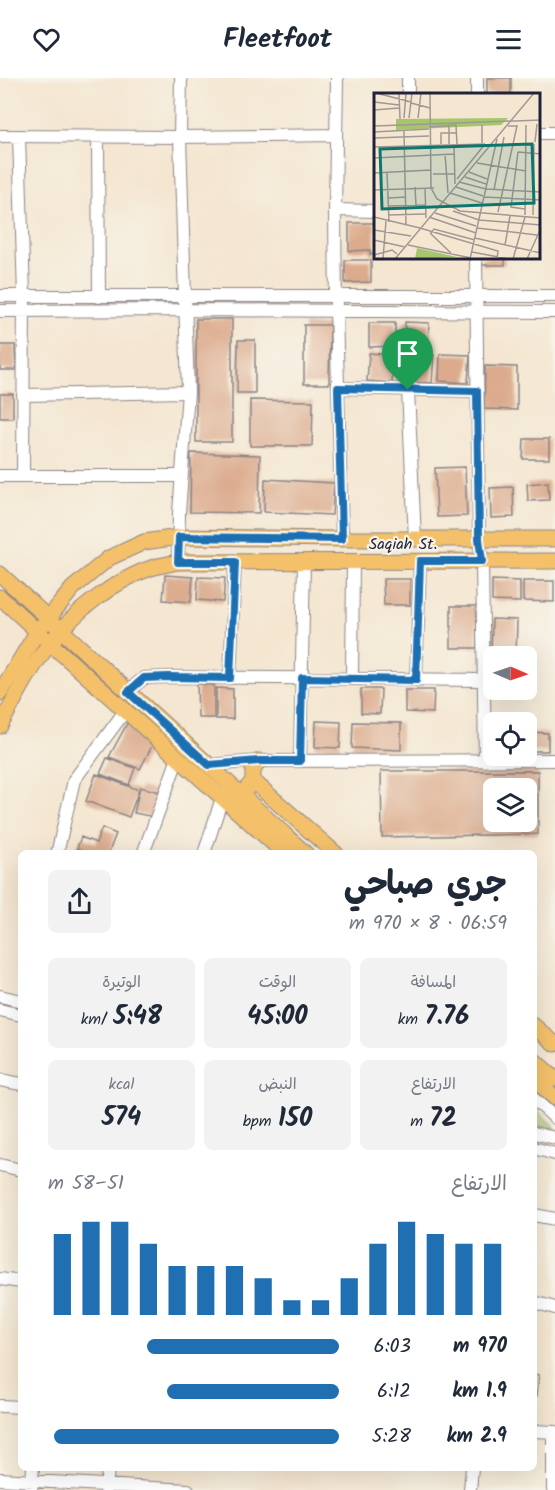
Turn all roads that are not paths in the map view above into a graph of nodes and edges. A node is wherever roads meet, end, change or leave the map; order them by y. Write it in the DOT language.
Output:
graph roads {
  1 [pos="180,78"];
  2 [pos="337,78"];
  3 [pos="336,135"];
  4 [pos="0,136"];
  5 [pos="19,136"];
  6 [pos="98,137"];
  7 [pos="180,137"];
  8 [pos="335,210"];
  9 [pos="374,211"];
  10 [pos="476,260"];
  11 [pos="184,295"];
  12 [pos="0,296"];
  13 [pos="24,296"];
  14 [pos="336,296"];
  15 [pos="476,296"];
  16 [pos="555,296"];
  17 [pos="99,297"];
  18 [pos="185,310"];
  19 [pos="0,311"];
  20 [pos="24,311"];
  21 [pos="336,311"];
  22 [pos="476,312"];
  23 [pos="555,312"];
  24 [pos="338,388"];
  25 [pos="408,390"];
  26 [pos="477,391"];
  27 [pos="188,392"];
  28 [pos="24,394"];
  29 [pos="0,476"];
  30 [pos="23,476"];
  31 [pos="182,476"];
  32 [pos="179,537"];
  33 [pos="342,539"];
  34 [pos="415,539"];
  35 [pos="479,539"];
  36 [pos="555,539"];
  37 [pos="304,561"];
  38 [pos="353,561"];
  39 [pos="420,561"];
  40 [pos="482,561"];
  41 [pos="555,561"];
  42 [pos="178,562"];
  43 [pos="235,562"];
  44 [pos="0,574"];
  45 [pos="0,597"];
  46 [pos="48,618"];
  47 [pos="61,630"];
  48 [pos="37,632"];
  49 [pos="50,643"];
  50 [pos="483,646"];
  51 [pos="230,678"];
  52 [pos="302,678"];
  53 [pos="352,679"];
  54 [pos="416,680"];
  55 [pos="483,680"];
  56 [pos="128,692"];
  57 [pos="0,693"];
  58 [pos="125,711"];
  59 [pos="0,726"];
  60 [pos="178,758"];
  61 [pos="537,760"];
  62 [pos="555,760"];
  63 [pos="259,761"];
  64 [pos="300,761"];
  65 [pos="483,761"];
  66 [pos="209,765"];
  67 [pos="253,781"];
  68 [pos="242,795"];
  69 [pos="222,798"];
  70 [pos="268,847"];
  71 [pos="58,850"];
  72 [pos="144,850"];
  73 [pos="205,850"];
  74 [pos="302,850"];
  75 [pos="331,850"];
  76 [pos="0,996"];
  77 [pos="18,1000"];
  78 [pos="0,1010"];
  79 [pos="18,1014"];
  80 [pos="537,1029"];
  81 [pos="555,1044"];
  82 [pos="537,1063"];
  83 [pos="555,1079"];
  84 [pos="0,1080"];
  85 [pos="537,1082"];
  86 [pos="18,1083"];
  87 [pos="555,1098"];
  88 [pos="537,1102"];
  89 [pos="555,1118"];
  90 [pos="537,1134"];
  91 [pos="555,1138"];
  92 [pos="537,1149"];
  93 [pos="555,1154"];
  94 [pos="0,1165"];
  95 [pos="18,1169"];
  96 [pos="537,1216"];
  97 [pos="555,1219"];
  98 [pos="0,1279"];
  99 [pos="18,1282"];
  100 [pos="537,1303"];
  101 [pos="555,1308"];
  102 [pos="0,1406"];
  103 [pos="18,1407"];
  104 [pos="537,1431"];
  105 [pos="554,1432"];
  106 [pos="108,1471"];
  107 [pos="472,1471"];
  108 [pos="0,1479"];
  109 [pos="32,1480"];
  110 [pos="107,1487"];
  111 [pos="188,1490"];
  112 [pos="470,1490"];
  113 [pos="553,1490"];
  1 -- 7 [label="street"];
  2 -- 3 [label="street"];
  3 -- 7 [label="street"];
  3 -- 8 [label="street"];
  4 -- 5 [label="street"];
  5 -- 6 [label="street"];
  5 -- 13 [label="street"];
  6 -- 7 [label="street"];
  6 -- 17 [label="street"];
  7 -- 11 [label="street"];
  8 -- 9 [label="street"];
  8 -- 14 [label="street"];
  10 -- 15 [label="street"];
  11 -- 14 [label="street"];
  11 -- 17 [label="street"];
  11 -- 18 [label="street"];
  12 -- 13 [label="street"];
  13 -- 17 [label="street"];
  13 -- 20 [label="street"];
  14 -- 15 [label="street"];
  14 -- 21 [label="street"];
  15 -- 16 [label="street"];
  15 -- 22 [label="street"];
  18 -- 20 [label="street"];
  18 -- 21 [label="street"];
  18 -- 27 [label="street"];
  19 -- 20 [label="street"];
  20 -- 28 [label="street"];
  21 -- 22 [label="street"];
  21 -- 24 [label="street"];
  22 -- 23 [label="street"];
  22 -- 26 [label="street"];
  24 -- 25 [label="street"];
  24 -- 33 [label="street"];
  25 -- 26 [label="street"];
  25 -- 34 [label="street"];
  26 -- 35 [label="street"];
  27 -- 28 [label="street"];
  27 -- 31 [label="street"];
  28 -- 30 [label="street"];
  29 -- 30 [label="street"];
  30 -- 31 [label="street"];
  31 -- 32 [label="street"];
  32 -- 33 [label="main road, Saqiah St."];
  32 -- 42 [label="street"];
  32 -- 46 [label="main road, Saqiah St."];
  33 -- 34 [label="main road, Saqiah St."];
  34 -- 35 [label="main road, Saqiah St."];
  35 -- 36 [label="main road, Saqiah St."];
  35 -- 40 [label="street"];
  37 -- 38 [label="main road, Saqiah St."];
  37 -- 43 [label="main road, Saqiah St."];
  37 -- 52 [label="street"];
  38 -- 39 [label="main road, Saqiah St."];
  38 -- 53 [label="street"];
  39 -- 40 [label="main road, Saqiah St."];
  39 -- 54 [label="street"];
  40 -- 41 [label="main road, Saqiah St."];
  40 -- 50 [label="street"];
  42 -- 43 [label="main road, Saqiah St."];
  42 -- 47 [label="main road, Saqiah St."];
  43 -- 51 [label="street"];
  44 -- 46 [label="main road"];
  45 -- 48 [label="main road"];
  46 -- 47 [label="main road"];
  46 -- 48 [label="main road, Saqiah St."];
  47 -- 49 [label="main road, Saqiah St."];
  47 -- 56 [label="main road"];
  48 -- 49 [label="main road"];
  48 -- 57 [label="main road, Saqiah St."];
  49 -- 58 [label="main road"];
  49 -- 59 [label="main road, Saqiah St."];
  51 -- 52 [label="street"];
  51 -- 56 [label="street"];
  52 -- 53 [label="street"];
  52 -- 64 [label="street"];
  53 -- 54 [label="street"];
  54 -- 55 [label="street"];
  56 -- 66 [label="main road"];
  58 -- 60 [label="main road"];
  58 -- 71 [label="street"];
  60 -- 69 [label="main road"];
  60 -- 72 [label="street"];
  61 -- 62 [label="street"];
  63 -- 64 [label="street"];
  63 -- 66 [label="street"];
  63 -- 67 [label="main road"];
  64 -- 65 [label="street"];
  66 -- 68 [label="main road"];
  67 -- 68 [label="main road"];
  67 -- 75 [label="main road"];
  68 -- 74 [label="main road"];
  69 -- 70 [label="main road"];
  69 -- 73 [label="street"];
  76 -- 77 [label="street"];
  78 -- 79 [label="street"];
  80 -- 81 [label="main road"];
  82 -- 83 [label="main road"];
  84 -- 86 [label="street"];
  85 -- 87 [label="main road"];
  88 -- 89 [label="street"];
  90 -- 91 [label="street"];
  92 -- 93 [label="street"];
  94 -- 95 [label="street"];
  96 -- 97 [label="street"];
  98 -- 99 [label="street"];
  100 -- 101 [label="street"];
  102 -- 103 [label="street"];
  104 -- 105 [label="street"];
  105 -- 113 [label="street"];
  106 -- 110 [label="street"];
  107 -- 112 [label="street"];
  108 -- 109 [label="street"];
  109 -- 110 [label="street"];
  110 -- 111 [label="street"];
}
